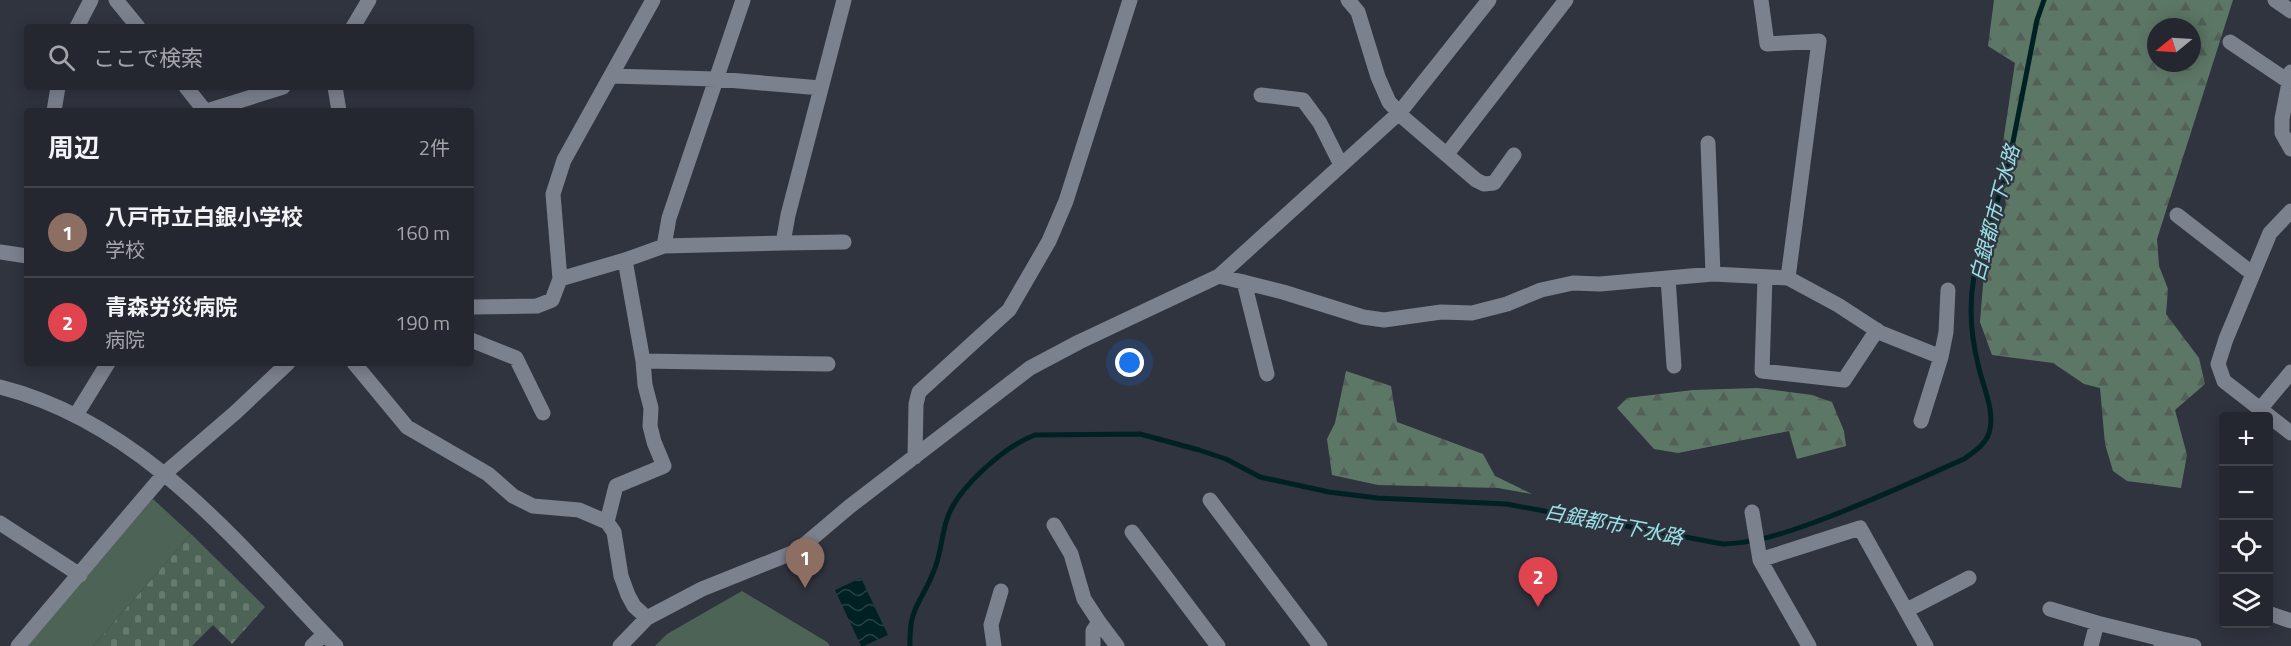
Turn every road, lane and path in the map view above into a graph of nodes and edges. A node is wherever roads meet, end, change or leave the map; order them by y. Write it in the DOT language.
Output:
graph roads {
  1 [pos="91,0"];
  2 [pos="116,0"];
  3 [pos="369,0"];
  4 [pos="653,0"];
  5 [pos="743,0"];
  6 [pos="844,0"];
  7 [pos="1130,0"];
  8 [pos="1348,0"];
  9 [pos="1489,0"];
  10 [pos="1566,0"];
  11 [pos="1761,0"];
  12 [pos="2275,0"];
  13 [pos="2291,11"];
  14 [pos="79,24"];
  15 [pos="136,24"];
  16 [pos="354,24"];
  17 [pos="2230,42"];
  18 [pos="612,76"];
  19 [pos="2289,76"];
  20 [pos="716,80"];
  21 [pos="821,88"];
  22 [pos="58,90"];
  23 [pos="188,90"];
  24 [pos="273,90"];
  25 [pos="336,90"];
  26 [pos="1261,95"];
  27 [pos="54,108"];
  28 [pos="204,108"];
  29 [pos="216,108"];
  30 [pos="338,108"];
  31 [pos="1400,112"];
  32 [pos="1708,143"];
  33 [pos="2291,149"];
  34 [pos="1447,154"];
  35 [pos="1514,155"];
  36 [pos="1341,165"];
  37 [pos="2291,211"];
  38 [pos="2177,215"];
  39 [pos="844,242"];
  40 [pos="783,243"];
  41 [pos="664,246"];
  42 [pos="0,252"];
  43 [pos="24,256"];
  44 [pos="625,260"];
  45 [pos="1713,274"];
  46 [pos="2253,274"];
  47 [pos="1219,276"];
  48 [pos="1765,277"];
  49 [pos="1668,278"];
  50 [pos="1788,278"];
  51 [pos="560,279"];
  52 [pos="1244,282"];
  53 [pos="1948,290"];
  54 [pos="474,307"];
  55 [pos="1877,330"];
  56 [pos="474,341"];
  57 [pos="1941,357"];
  58 [pos="643,361"];
  59 [pos="828,364"];
  60 [pos="106,366"];
  61 [pos="285,366"];
  62 [pos="356,366"];
  63 [pos="1674,366"];
  64 [pos="2291,372"];
  65 [pos="1267,374"];
  66 [pos="0,387"];
  67 [pos="2261,408"];
  68 [pos="543,413"];
  69 [pos="76,415"];
  70 [pos="1921,421"];
  71 [pos="2291,433"];
  72 [pos="915,457"];
  73 [pos="164,474"];
  74 [pos="1210,500"];
  75 [pos="1752,512"];
  76 [pos="607,522"];
  77 [pos="0,523"];
  78 [pos="1054,525"];
  79 [pos="1132,532"];
  80 [pos="1760,560"];
  81 [pos="80,575"];
  82 [pos="1969,578"];
  83 [pos="1001,591"];
  84 [pos="2050,609"];
  85 [pos="1907,610"];
  86 [pos="2273,615"];
  87 [pos="647,618"];
  88 [pos="2291,621"];
  89 [pos="1099,622"];
  90 [pos="2097,623"];
  91 [pos="324,634"];
  92 [pos="2162,642"];
  93 [pos="18,646"];
  94 [pos="312,646"];
  95 [pos="336,646"];
  96 [pos="620,646"];
  97 [pos="994,646"];
  98 [pos="1093,646"];
  99 [pos="1118,646"];
  100 [pos="1218,646"];
  101 [pos="1320,646"];
  102 [pos="1809,646"];
  103 [pos="1926,646"];
  104 [pos="2091,646"];
  105 [pos="2194,646"];
  1 -- 14 [label="street"];
  2 -- 15 [label="street"];
  3 -- 16 [label="street"];
  4 -- 18 [label="street"];
  5 -- 20 [label="street"];
  6 -- 21 [label="street"];
  7 -- 72 [label="street"];
  8 -- 31 [label="street"];
  9 -- 31 [label="street"];
  10 -- 34 [label="street"];
  11 -- 50 [label="street"];
  12 -- 13 [label="street"];
  17 -- 19 [label="street"];
  18 -- 20 [label="street"];
  18 -- 51 [label="street"];
  19 -- 33 [label="street"];
  20 -- 21 [label="street"];
  20 -- 41 [label="street"];
  21 -- 40 [label="street"];
  22 -- 27 [label="street"];
  23 -- 28 [label="street"];
  24 -- 29 [label="street"];
  25 -- 30 [label="street"];
  26 -- 36 [label="street"];
  31 -- 34 [label="street"];
  31 -- 36 [label="street"];
  32 -- 45 [label="street"];
  34 -- 35 [label="street"];
  36 -- 47 [label="street"];
  37 -- 46 [label="street"];
  38 -- 46 [label="street"];
  39 -- 40 [label="street"];
  40 -- 41 [label="street"];
  41 -- 44 [label="street"];
  42 -- 43 [label="street"];
  44 -- 51 [label="street"];
  44 -- 58 [label="street"];
  45 -- 48 [label="street"];
  45 -- 49 [label="street"];
  46 -- 67 [label="street"];
  47 -- 52 [label="street"];
  47 -- 72 [label="street"];
  48 -- 50 [label="street"];
  48 -- 55 [label="street"];
  49 -- 52 [label="street"];
  49 -- 63 [label="street"];
  50 -- 55 [label="street"];
  51 -- 54 [label="street"];
  52 -- 65 [label="street"];
  53 -- 57 [label="street"];
  55 -- 57 [label="street"];
  56 -- 68 [label="street"];
  57 -- 70 [label="street"];
  58 -- 59 [label="street"];
  58 -- 76 [label="street"];
  60 -- 69 [label="street"];
  61 -- 73 [label="street"];
  62 -- 76 [label="street"];
  64 -- 67 [label="street"];
  66 -- 69 [label="street"];
  67 -- 71 [label="street"];
  69 -- 73 [label="street"];
  72 -- 87 [label="street"];
  73 -- 81 [label="street"];
  73 -- 91 [label="street"];
  74 -- 101 [label="street"];
  75 -- 80 [label="street"];
  76 -- 87 [label="street"];
  77 -- 81 [label="street"];
  78 -- 89 [label="street"];
  79 -- 100 [label="street"];
  80 -- 85 [label="street"];
  80 -- 102 [label="street"];
  81 -- 93 [label="street"];
  82 -- 85 [label="street"];
  83 -- 97 [label="street"];
  84 -- 90 [label="street"];
  85 -- 103 [label="street"];
  86 -- 88 [label="street"];
  87 -- 96 [label="street"];
  89 -- 98 [label="street"];
  89 -- 99 [label="street"];
  90 -- 92 [label="street"];
  90 -- 104 [label="street"];
  91 -- 94 [label="street"];
  91 -- 95 [label="street"];
  92 -- 105 [label="street"];
}
